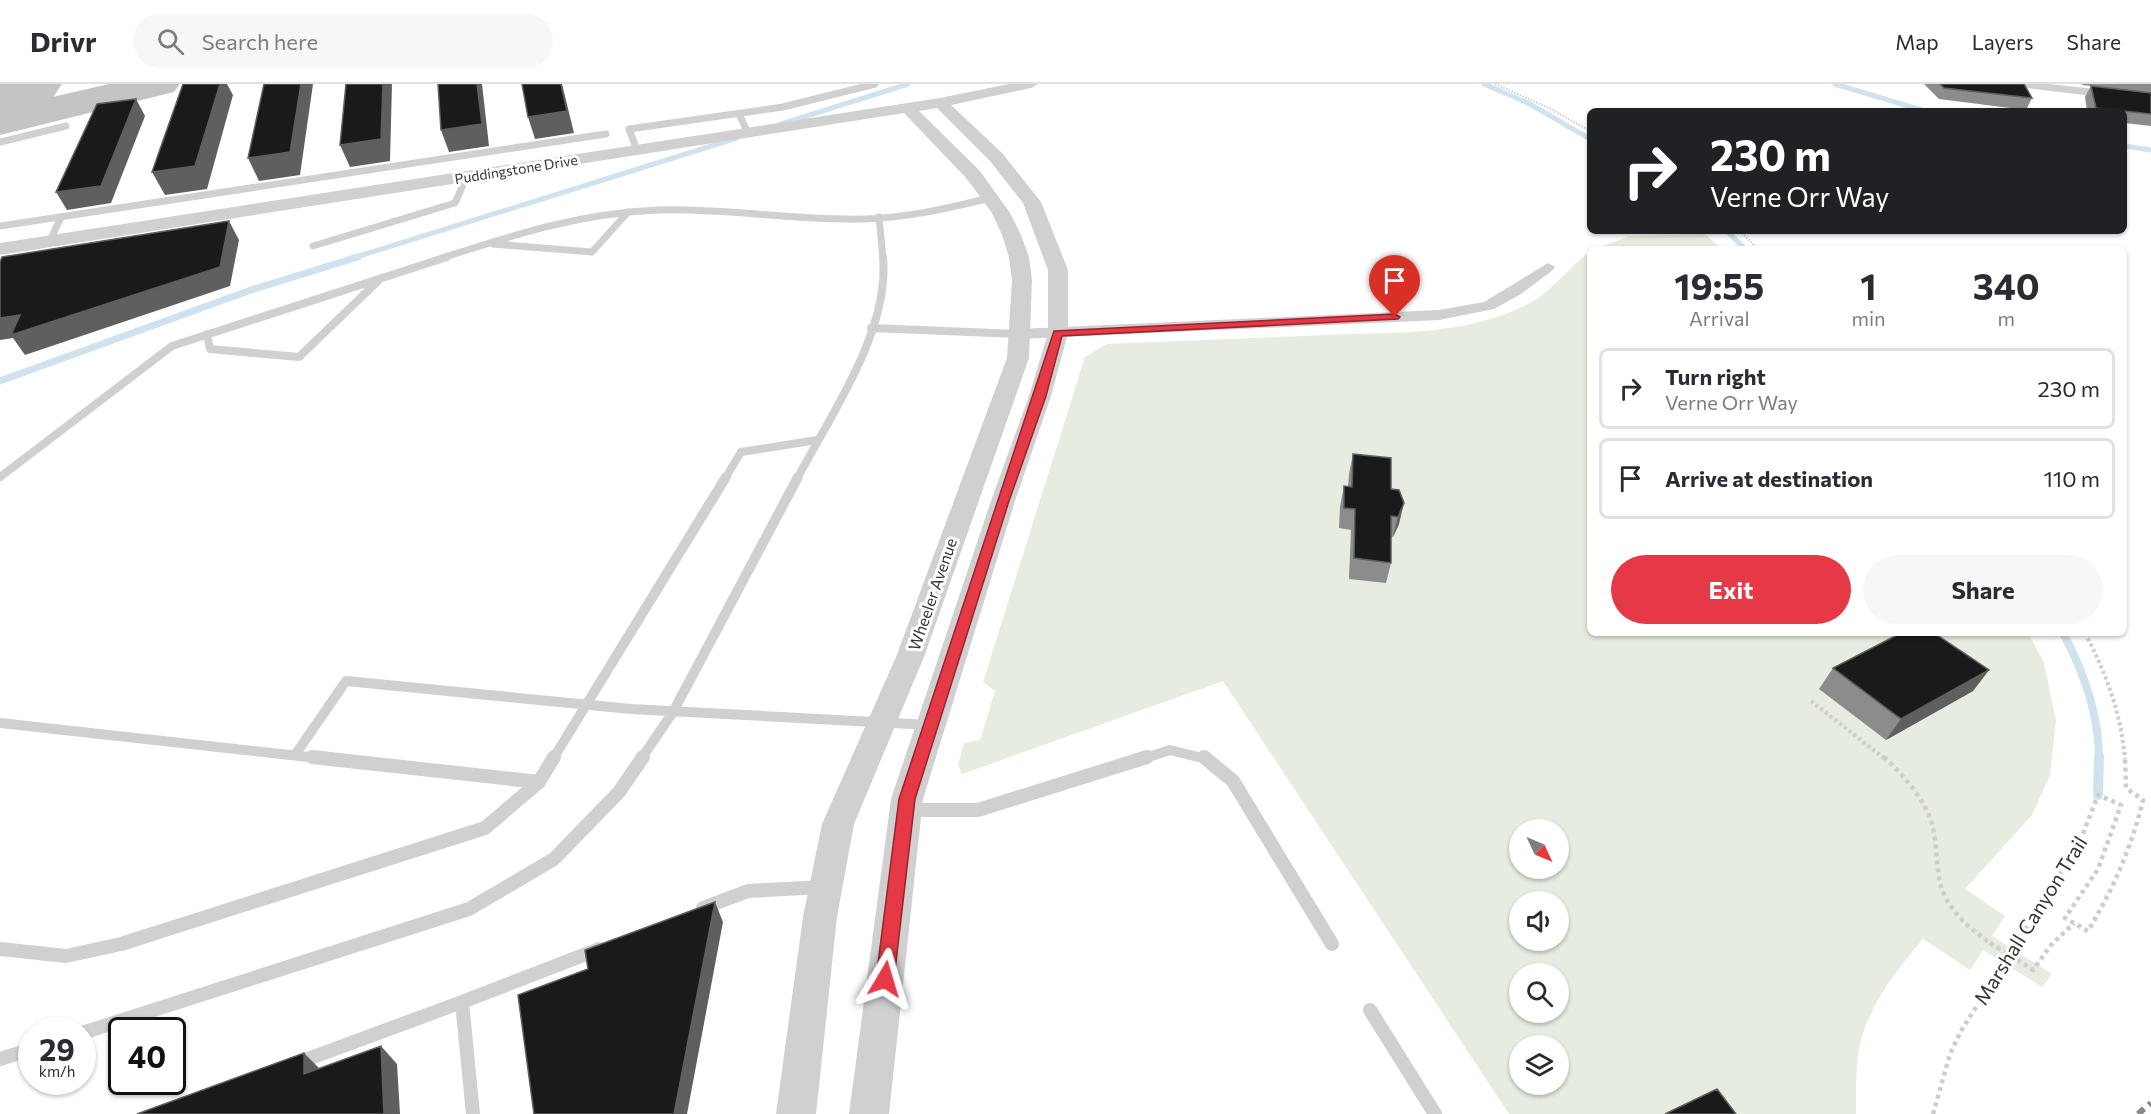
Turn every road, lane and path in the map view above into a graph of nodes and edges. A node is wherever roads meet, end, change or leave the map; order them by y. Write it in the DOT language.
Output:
graph roads {
  1 [pos="875,84"];
  2 [pos="1031,84"];
  3 [pos="1495,84"];
  4 [pos="2018,84"];
  5 [pos="2046,86"];
  6 [pos="2151,99"];
  7 [pos="940,103"];
  8 [pos="907,108"];
  9 [pos="739,114"];
  10 [pos="66,126"];
  11 [pos="1587,129"];
  12 [pos="748,133"];
  13 [pos="606,134"];
  14 [pos="0,142"];
  15 [pos="637,150"];
  16 [pos="467,176"];
  17 [pos="990,198"];
  18 [pos="628,212"];
  19 [pos="62,217"];
  20 [pos="879,217"];
  21 [pos="0,226"];
  22 [pos="1743,234"];
  23 [pos="50,241"];
  24 [pos="487,244"];
  25 [pos="313,246"];
  26 [pos="1755,246"];
  27 [pos="0,249"];
  28 [pos="1548,267"];
  29 [pos="380,278"];
  30 [pos="871,328"];
  31 [pos="1058,333"];
  32 [pos="207,334"];
  33 [pos="1019,334"];
  34 [pos="818,440"];
  35 [pos="0,477"];
  36 [pos="2086,636"];
  37 [pos="1811,701"];
  38 [pos="585,706"];
  39 [pos="673,712"];
  40 [pos="883,720"];
  41 [pos="0,723"];
  42 [pos="930,725"];
  43 [pos="295,755"];
  44 [pos="539,782"];
  45 [pos="905,810"];
  46 [pos="826,886"];
  47 [pos="694,912"];
  48 [pos="2074,923"];
  49 [pos="618,941"];
  50 [pos="1332,944"];
  51 [pos="0,949"];
  52 [pos="462,1002"];
  53 [pos="1370,1010"];
  54 [pos="96,1029"];
  55 [pos="18,1053"];
  56 [pos="0,1059"];
  57 [pos="279,1070"];
  58 [pos="473,1114"];
  59 [pos="796,1114"];
  60 [pos="869,1114"];
  61 [pos="1435,1114"];
  62 [pos="1933,1114"];
  1 -- 9 [label="lane"];
  2 -- 7 [label="street, Puddingstone Drive"];
  3 -- 11 [label="path"];
  4 -- 5 [label="street"];
  5 -- 6 [label="street"];
  7 -- 8 [label="street, Puddingstone Drive"];
  7 -- 31 [label="street"];
  8 -- 12 [label="street, Puddingstone Drive"];
  8 -- 17 [label="street, Wheeler Avenue"];
  9 -- 12 [label="lane"];
  9 -- 15 [label="lane"];
  10 -- 14 [label="lane"];
  12 -- 15 [label="street, Puddingstone Drive"];
  13 -- 19 [label="lane"];
  15 -- 16 [label="street, Puddingstone Drive"];
  16 -- 23 [label="street, Puddingstone Drive"];
  16 -- 25 [label="lane"];
  17 -- 20 [label="lane"];
  17 -- 33 [label="street, Wheeler Avenue"];
  18 -- 20 [label="lane"];
  18 -- 24 [label="lane"];
  18 -- 24 [label="lane"];
  19 -- 21 [label="lane"];
  19 -- 23 [label="lane"];
  20 -- 30 [label="lane"];
  22 -- 26 [label="path"];
  23 -- 27 [label="street, Puddingstone Drive"];
  24 -- 29 [label="lane"];
  28 -- 31 [label="street"];
  29 -- 32 [label="lane"];
  29 -- 32 [label="lane"];
  30 -- 33 [label="lane"];
  30 -- 34 [label="lane"];
  31 -- 33 [label="street"];
  31 -- 42 [label="street"];
  32 -- 35 [label="lane"];
  33 -- 40 [label="street, Wheeler Avenue"];
  34 -- 38 [label="lane"];
  34 -- 39 [label="lane"];
  36 -- 48 [label="path"];
  37 -- 48 [label="path, bridge"];
  38 -- 39 [label="lane"];
  38 -- 43 [label="lane"];
  38 -- 44 [label="lane"];
  39 -- 40 [label="lane"];
  39 -- 54 [label="lane"];
  40 -- 42 [label="lane"];
  40 -- 46 [label="street, Wheeler Avenue"];
  41 -- 43 [label="lane"];
  42 -- 45 [label="street"];
  43 -- 44 [label="lane"];
  44 -- 51 [label="lane"];
  45 -- 50 [label="lane"];
  45 -- 60 [label="street"];
  46 -- 47 [label="lane"];
  46 -- 59 [label="street, Wheeler Avenue"];
  48 -- 62 [label="path, Marshall Canyon Trail"];
  49 -- 52 [label="lane"];
  52 -- 57 [label="lane"];
  52 -- 58 [label="lane"];
  53 -- 61 [label="lane"];
  55 -- 56 [label="lane"];
}
